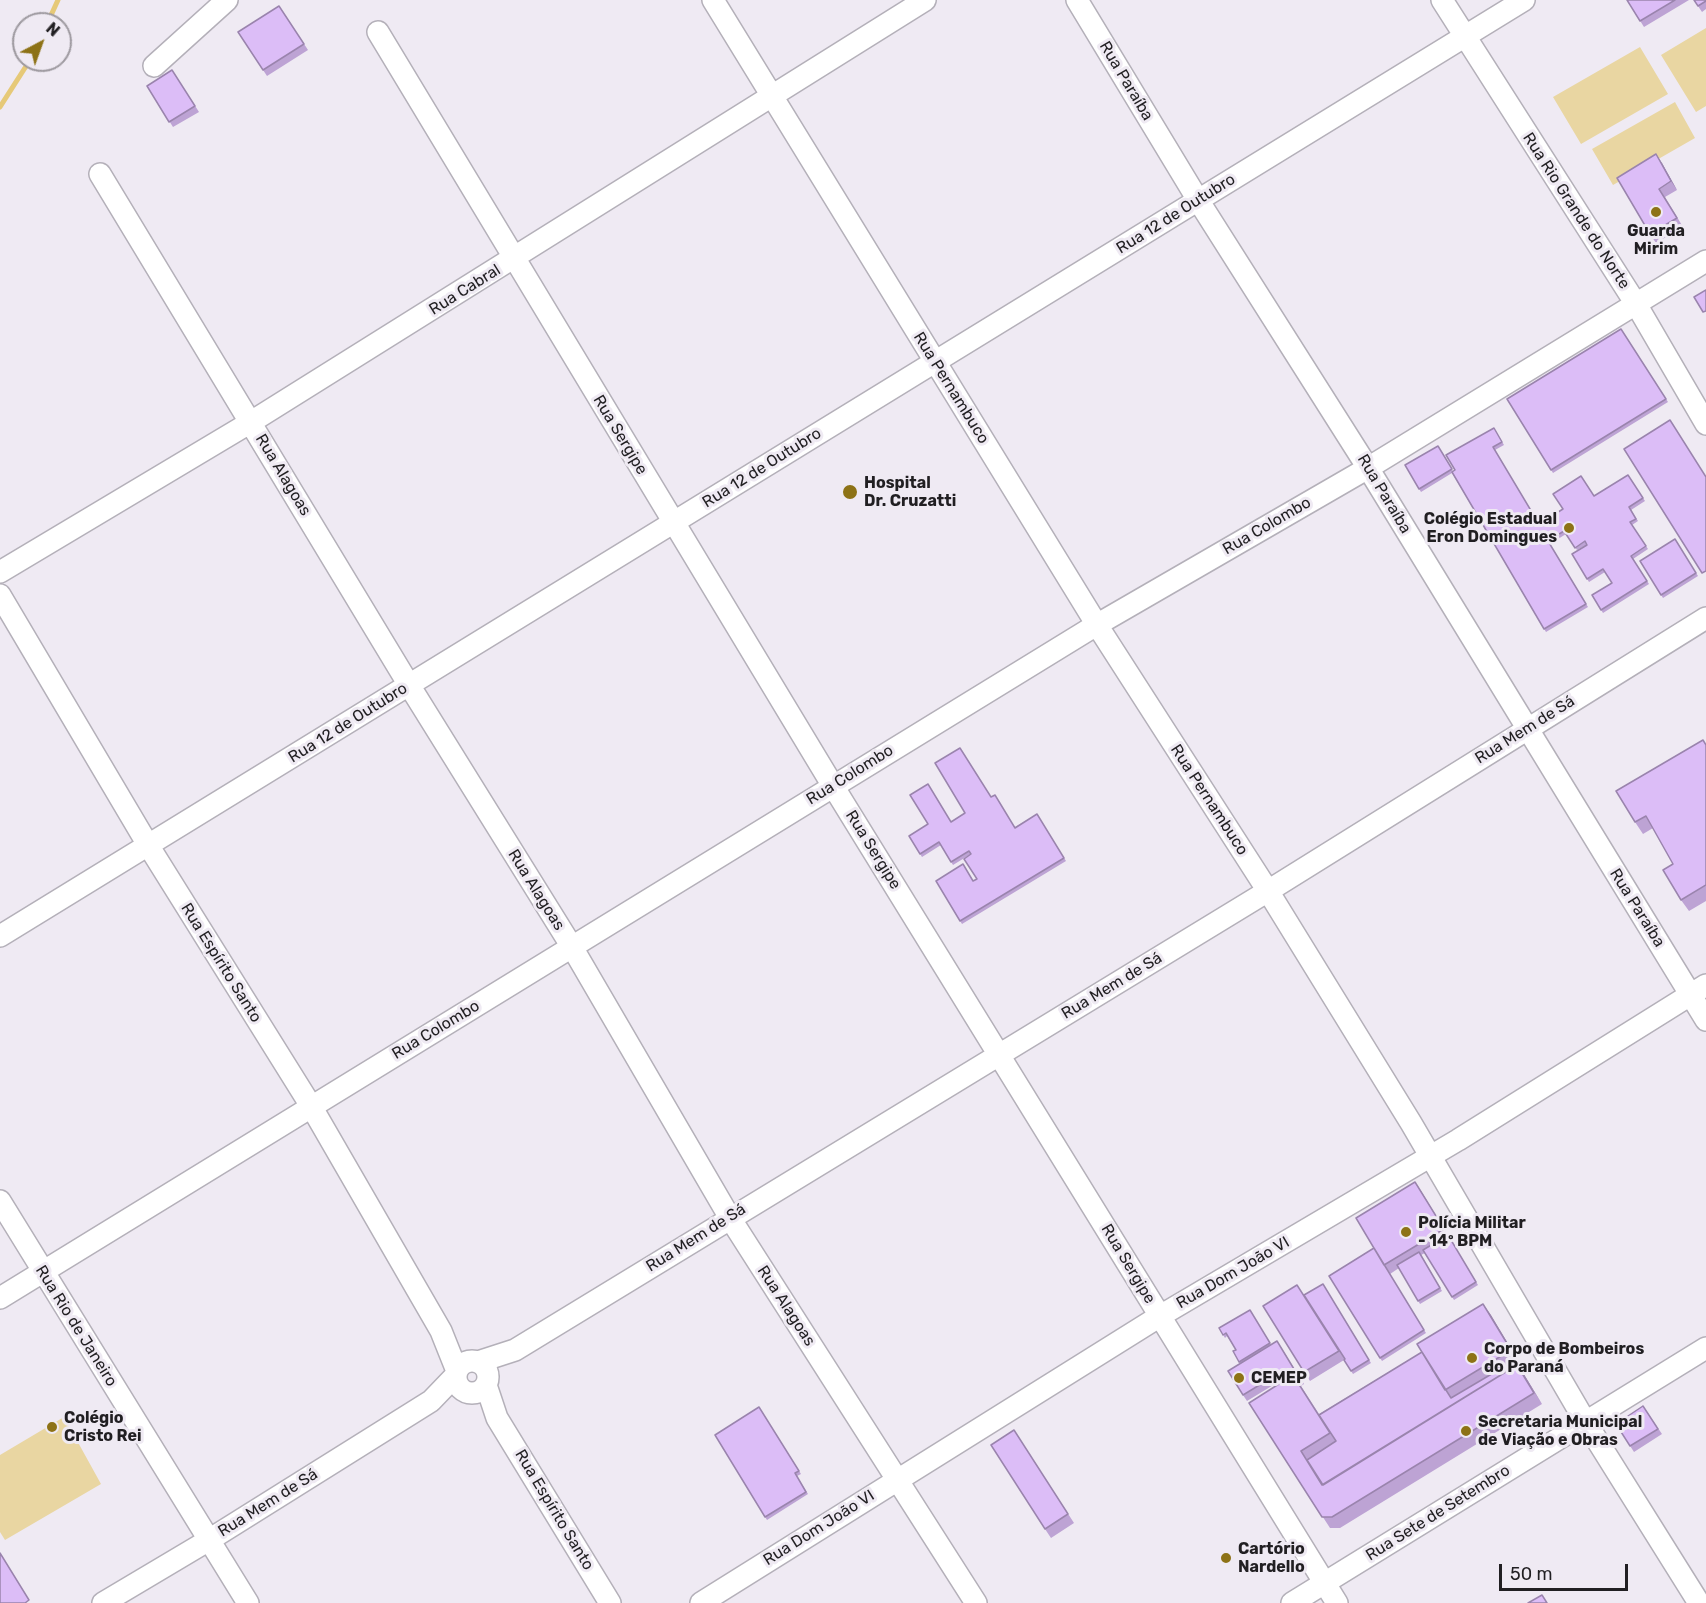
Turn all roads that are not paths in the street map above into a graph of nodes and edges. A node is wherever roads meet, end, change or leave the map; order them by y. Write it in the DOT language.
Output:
graph roads {
  1 [pos="227,0"];
  2 [pos="713,0"];
  3 [pos="925,0"];
  4 [pos="1077,0"];
  5 [pos="1442,0"];
  6 [pos="1524,0"];
  7 [pos="378,32"];
  8 [pos="1464,37"];
  9 [pos="154,66"];
  10 [pos="771,95"];
  11 [pos="100,174"];
  12 [pos="1198,200"];
  13 [pos="514,259"];
  14 [pos="1706,261"];
  15 [pos="1636,304"];
  16 [pos="935,362"];
  17 [pos="251,422"];
  18 [pos="1706,424"];
  19 [pos="1368,468"];
  20 [pos="674,523"];
  21 [pos="0,572"];
  22 [pos="0,595"];
  23 [pos="1706,618"];
  24 [pos="1097,625"];
  25 [pos="409,685"];
  26 [pos="1527,729"];
  27 [pos="833,786"];
  28 [pos="148,845"];
  29 [pos="1268,891"];
  30 [pos="0,936"];
  31 [pos="572,947"];
  32 [pos="1698,990"];
  33 [pos="1706,1020"];
  34 [pos="1000,1055"];
  35 [pos="311,1106"];
  36 [pos="1429,1157"];
  37 [pos="0,1201"];
  38 [pos="730,1218"];
  39 [pos="43,1271"];
  40 [pos="0,1299"];
  41 [pos="1160,1316"];
  42 [pos="1706,1348"];
  43 [pos="472,1378"];
  44 [pos="1585,1421"];
  45 [pos="897,1479"];
  46 [pos="209,1540"];
  47 [pos="1325,1584"];
  48 [pos="103,1603"];
  49 [pos="248,1603"];
  50 [pos="610,1603"];
  51 [pos="701,1603"];
  52 [pos="976,1603"];
  53 [pos="1292,1603"];
  54 [pos="1336,1603"];
  55 [pos="1699,1603"];
  1 -- 9 [label="street"];
  2 -- 10 [label="street, Rua Pernambuco"];
  3 -- 10 [label="street, Rua Cabral"];
  4 -- 12 [label="street, Rua Paraíba"];
  5 -- 8 [label="street, Rua Rio Grande do Norte"];
  6 -- 8 [label="street, Rua 12 de Outubro"];
  7 -- 13 [label="street, Rua Sergipe"];
  8 -- 12 [label="street, Rua 12 de Outubro"];
  8 -- 15 [label="street, Rua Rio Grande do Norte"];
  10 -- 13 [label="street, Rua Cabral"];
  10 -- 16 [label="street, Rua Pernambuco"];
  11 -- 17 [label="street, Rua Alagoas"];
  12 -- 16 [label="street, Rua 12 de Outubro"];
  12 -- 19 [label="street, Rua Paraíba"];
  13 -- 17 [label="street, Rua Cabral"];
  13 -- 20 [label="street, Rua Sergipe"];
  14 -- 15 [label="street, Rua Colombo"];
  15 -- 18 [label="street, Rua Rio Grande do Norte"];
  15 -- 19 [label="street, Rua Colombo"];
  16 -- 20 [label="street, Rua 12 de Outubro"];
  16 -- 24 [label="street, Rua Pernambuco"];
  17 -- 21 [label="street, Rua Cabral"];
  17 -- 25 [label="street, Rua Alagoas"];
  19 -- 24 [label="street, Rua Colombo"];
  19 -- 26 [label="street, Rua Paraíba"];
  20 -- 25 [label="street, Rua 12 de Outubro"];
  20 -- 27 [label="street, Rua Sergipe"];
  22 -- 28 [label="street, Rua Espírito Santo"];
  23 -- 26 [label="street, Rua Mem de Sá"];
  24 -- 27 [label="street, Rua Colombo"];
  24 -- 29 [label="street, Rua Pernambuco"];
  25 -- 28 [label="street, Rua 12 de Outubro"];
  25 -- 31 [label="street, Rua Alagoas"];
  26 -- 29 [label="street, Rua Mem de Sá"];
  26 -- 32 [label="street, Rua Paraíba"];
  27 -- 31 [label="street, Rua Colombo"];
  27 -- 34 [label="street, Rua Sergipe"];
  28 -- 30 [label="street, Rua 12 de Outubro"];
  28 -- 35 [label="street, Rua Espírito Santo"];
  29 -- 34 [label="street, Rua Mem de Sá"];
  29 -- 36 [label="street, Rua Pernambuco"];
  31 -- 35 [label="street, Rua Colombo"];
  31 -- 38 [label="street, Rua Alagoas"];
  32 -- 33 [label="street, Rua Paraíba"];
  32 -- 36 [label="street, Rua Dom João VI"];
  34 -- 38 [label="street, Rua Mem de Sá"];
  34 -- 41 [label="street, Rua Sergipe"];
  35 -- 39 [label="street, Rua Colombo"];
  35 -- 43 [label="street, Rua Espírito Santo"];
  36 -- 41 [label="street, Rua Dom João VI"];
  36 -- 44 [label="street, Rua Pernambuco"];
  37 -- 39 [label="street, Rua Rio de Janeiro"];
  38 -- 43 [label="street, Rua Mem de Sá"];
  38 -- 45 [label="street, Rua Alagoas"];
  39 -- 40 [label="street, Rua Colombo"];
  39 -- 46 [label="street, Rua Rio de Janeiro"];
  41 -- 45 [label="street, Rua Dom João VI"];
  41 -- 47 [label="street, Rua Sergipe"];
  42 -- 44 [label="street, Rua Sete de Setembro"];
  43 -- 46 [label="street, Rua Mem de Sá"];
  43 -- 50 [label="street, Rua Espírito Santo"];
  44 -- 47 [label="street, Rua Sete de Setembro"];
  44 -- 55 [label="street, Rua Pernambuco"];
  45 -- 51 [label="street, Rua Dom João VI"];
  45 -- 52 [label="street, Rua Alagoas"];
  46 -- 48 [label="street, Rua Mem de Sá"];
  46 -- 49 [label="street, Rua Rio de Janeiro"];
  47 -- 53 [label="street, Rua Sete de Setembro"];
  47 -- 54 [label="street, Rua Sergipe"];
}
